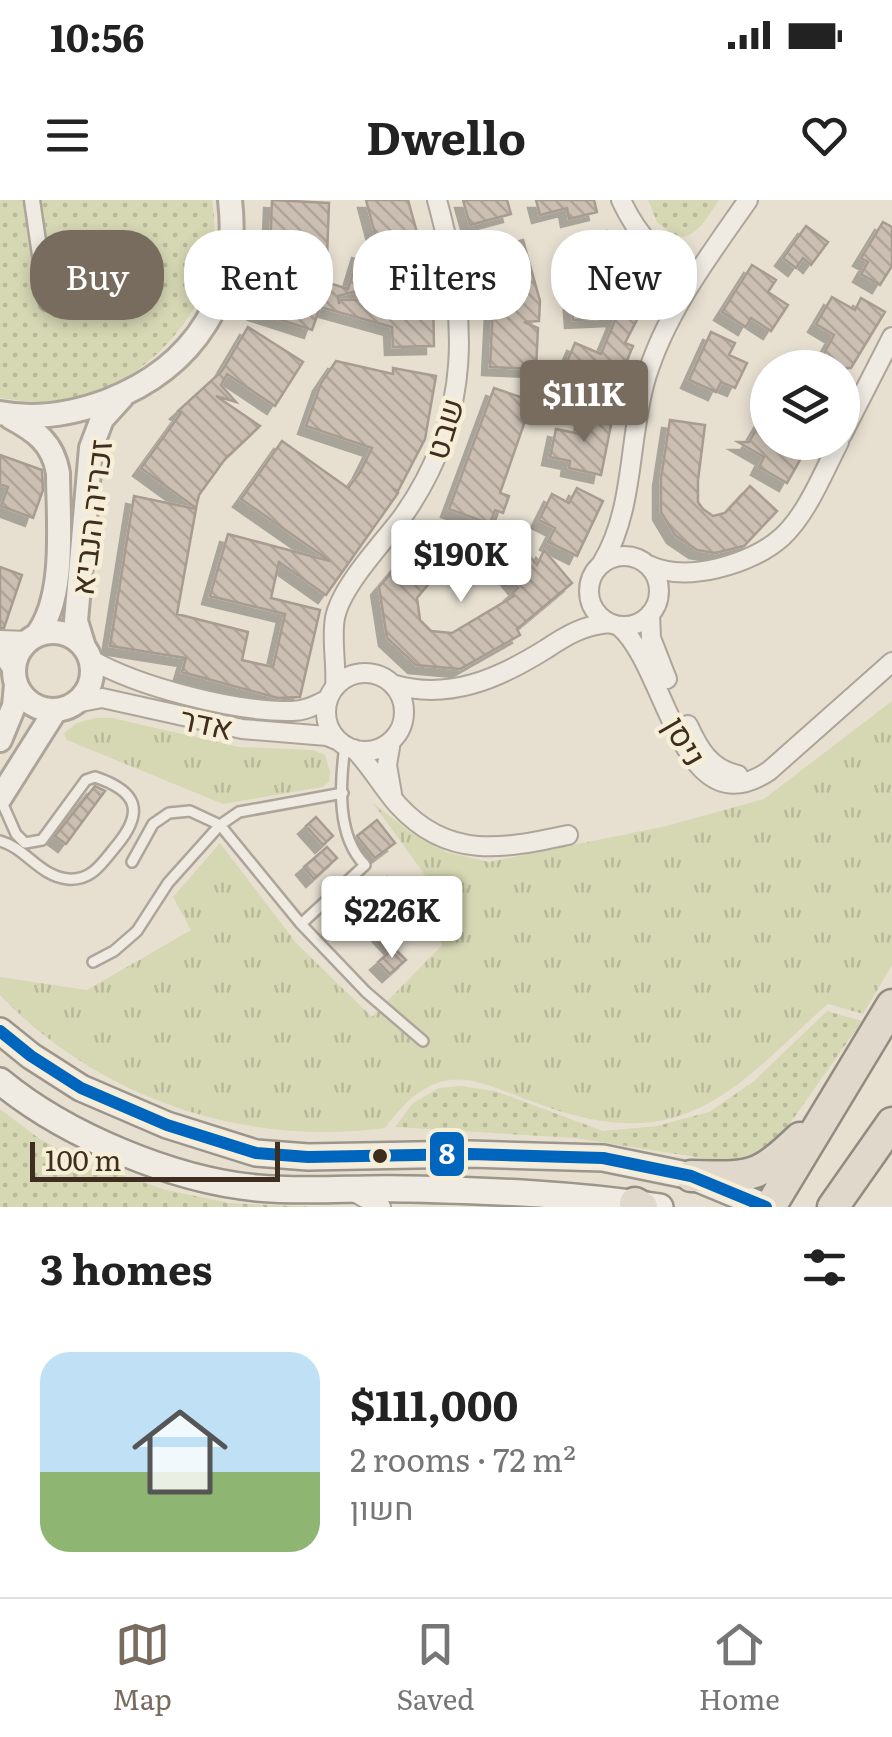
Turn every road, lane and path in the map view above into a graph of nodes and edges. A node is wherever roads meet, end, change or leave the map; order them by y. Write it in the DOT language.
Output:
graph roads {
  1 [pos="32,200"];
  2 [pos="230,200"];
  3 [pos="436,200"];
  4 [pos="621,200"];
  5 [pos="748,200"];
  6 [pos="36,230"];
  7 [pos="637,230"];
  8 [pos="697,274"];
  9 [pos="672,320"];
  10 [pos="892,337"];
  11 [pos="124,394"];
  12 [pos="860,400"];
  13 [pos="2,413"];
  14 [pos="829,460"];
  15 [pos="620,522"];
  16 [pos="642,562"];
  17 [pos="602,563"];
  18 [pos="696,572"];
  19 [pos="589,596"];
  20 [pos="654,608"];
  21 [pos="614,624"];
  22 [pos="334,630"];
  23 [pos="566,635"];
  24 [pos="32,638"];
  25 [pos="0,640"];
  26 [pos="0,651"];
  27 [pos="87,653"];
  28 [pos="892,662"];
  29 [pos="374,674"];
  30 [pos="15,678"];
  31 [pos="392,684"];
  32 [pos="453,690"];
  33 [pos="331,693"];
  34 [pos="66,707"];
  35 [pos="396,733"];
  36 [pos="0,740"];
  37 [pos="346,745"];
  38 [pos="788,753"];
  39 [pos="343,793"];
  40 [pos="0,798"];
  41 [pos="394,799"];
  42 [pos="220,825"];
  43 [pos="568,835"];
  44 [pos="0,841"];
  45 [pos="132,862"];
  46 [pos="302,924"];
  47 [pos="94,962"];
  48 [pos="892,1005"];
  49 [pos="0,1030"];
  50 [pos="423,1040"];
  51 [pos="850,1072"];
  52 [pos="0,1081"];
  53 [pos="890,1124"];
  54 [pos="692,1176"];
  55 [pos="350,1190"];
  56 [pos="475,1192"];
  57 [pos="646,1206"];
  58 [pos="380,1207"];
  59 [pos="442,1207"];
  60 [pos="768,1207"];
  61 [pos="833,1207"];
  1 -- 6 [label="street"];
  2 -- 11 [label="street"];
  3 -- 22 [label="street, שבט"];
  4 -- 7 [label="street"];
  5 -- 8 [label="street"];
  9 -- 15 [label="street"];
  10 -- 12 [label="street"];
  11 -- 13 [label="street"];
  11 -- 27 [label="street, זכריה הנביא"];
  13 -- 24 [label="street, זכריה הנביא"];
  14 -- 18 [label="street"];
  15 -- 16 [label="street"];
  15 -- 17 [label="street"];
  16 -- 17 [label="street"];
  16 -- 18 [label="street"];
  16 -- 20 [label="street"];
  17 -- 19 [label="street"];
  18 -- 20 [label="street"];
  19 -- 21 [label="street"];
  19 -- 23 [label="street"];
  20 -- 21 [label="street"];
  20 -- 38 [label="street, ניסן"];
  21 -- 23 [label="street"];
  21 -- 38 [label="street, ניסן"];
  22 -- 29 [label="street"];
  22 -- 33 [label="street, שבט"];
  23 -- 32 [label="street"];
  24 -- 25 [label="street"];
  24 -- 27 [label="street"];
  24 -- 30 [label="street"];
  26 -- 30 [label="street"];
  27 -- 33 [label="street, אדר"];
  27 -- 34 [label="street"];
  28 -- 38 [label="street, ניסן"];
  29 -- 31 [label="street"];
  29 -- 33 [label="street"];
  30 -- 34 [label="street"];
  30 -- 36 [label="street"];
  31 -- 32 [label="street"];
  31 -- 35 [label="street"];
  32 -- 35 [label="street"];
  33 -- 37 [label="street"];
  34 -- 37 [label="street, אדר"];
  34 -- 40 [label="street"];
  35 -- 37 [label="street"];
  35 -- 41 [label="street"];
  37 -- 39 [label="lane"];
  37 -- 41 [label="street"];
  39 -- 42 [label="lane"];
  39 -- 46 [label="lane"];
  40 -- 44 [label="lane"];
  41 -- 43 [label="street"];
  42 -- 45 [label="lane"];
  42 -- 46 [label="lane"];
  42 -- 47 [label="lane"];
  46 -- 50 [label="lane"];
  48 -- 51 [label="highway"];
  49 -- 54 [label="main road"];
  51 -- 54 [label="highway"];
  51 -- 60 [label="highway"];
  52 -- 55 [label="main road"];
  53 -- 61 [label="highway"];
  54 -- 60 [label="main road"];
  55 -- 56 [label="main road"];
  55 -- 58 [label="street"];
  56 -- 57 [label="main road"];
  56 -- 59 [label="street"];
}
